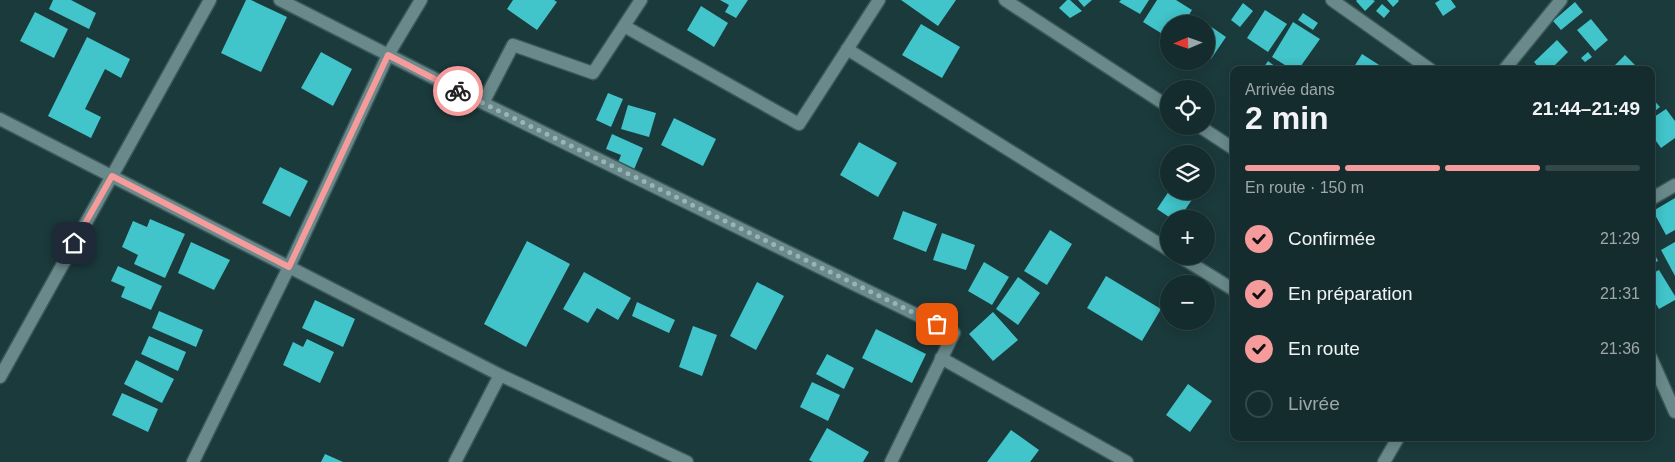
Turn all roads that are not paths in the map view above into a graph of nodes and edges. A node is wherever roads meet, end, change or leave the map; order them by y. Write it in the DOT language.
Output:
graph roads {
  1 [pos="210,0"];
  2 [pos="280,0"];
  3 [pos="421,0"];
  4 [pos="641,0"];
  5 [pos="879,0"];
  6 [pos="1005,0"];
  7 [pos="1332,0"];
  8 [pos="1561,0"];
  9 [pos="624,26"];
  10 [pos="847,49"];
  11 [pos="388,55"];
  12 [pos="1425,66"];
  13 [pos="1507,66"];
  14 [pos="1160,101"];
  15 [pos="483,103"];
  16 [pos="0,119"];
  17 [pos="1213,135"];
  18 [pos="1230,146"];
  19 [pos="112,176"];
  20 [pos="1675,185"];
  21 [pos="1655,197"];
  22 [pos="1160,244"];
  23 [pos="1194,265"];
  24 [pos="289,267"];
  25 [pos="1230,288"];
  26 [pos="941,358"];
  27 [pos="1655,367"];
  28 [pos="500,375"];
  29 [pos="0,377"];
  30 [pos="1675,412"];
  31 [pos="1396,441"];
  32 [pos="193,462"];
  33 [pos="455,462"];
  34 [pos="687,462"];
  35 [pos="891,462"];
  36 [pos="1127,462"];
  37 [pos="1384,462"];
  1 -- 19 [label="street"];
  2 -- 11 [label="street"];
  3 -- 11 [label="street"];
  4 -- 9 [label="street"];
  5 -- 10 [label="street"];
  6 -- 14 [label="street"];
  7 -- 12 [label="street"];
  8 -- 13 [label="street"];
  9 -- 10 [label="street"];
  9 -- 15 [label="street"];
  10 -- 22 [label="street"];
  11 -- 15 [label="street"];
  11 -- 24 [label="street"];
  15 -- 26 [label="street"];
  16 -- 19 [label="street"];
  17 -- 18 [label="street"];
  19 -- 24 [label="street"];
  19 -- 29 [label="street"];
  20 -- 21 [label="street"];
  23 -- 25 [label="street"];
  24 -- 28 [label="street"];
  24 -- 32 [label="street"];
  26 -- 35 [label="street"];
  26 -- 36 [label="street"];
  27 -- 30 [label="street"];
  28 -- 33 [label="street"];
  28 -- 34 [label="street"];
  31 -- 37 [label="street"];
}
